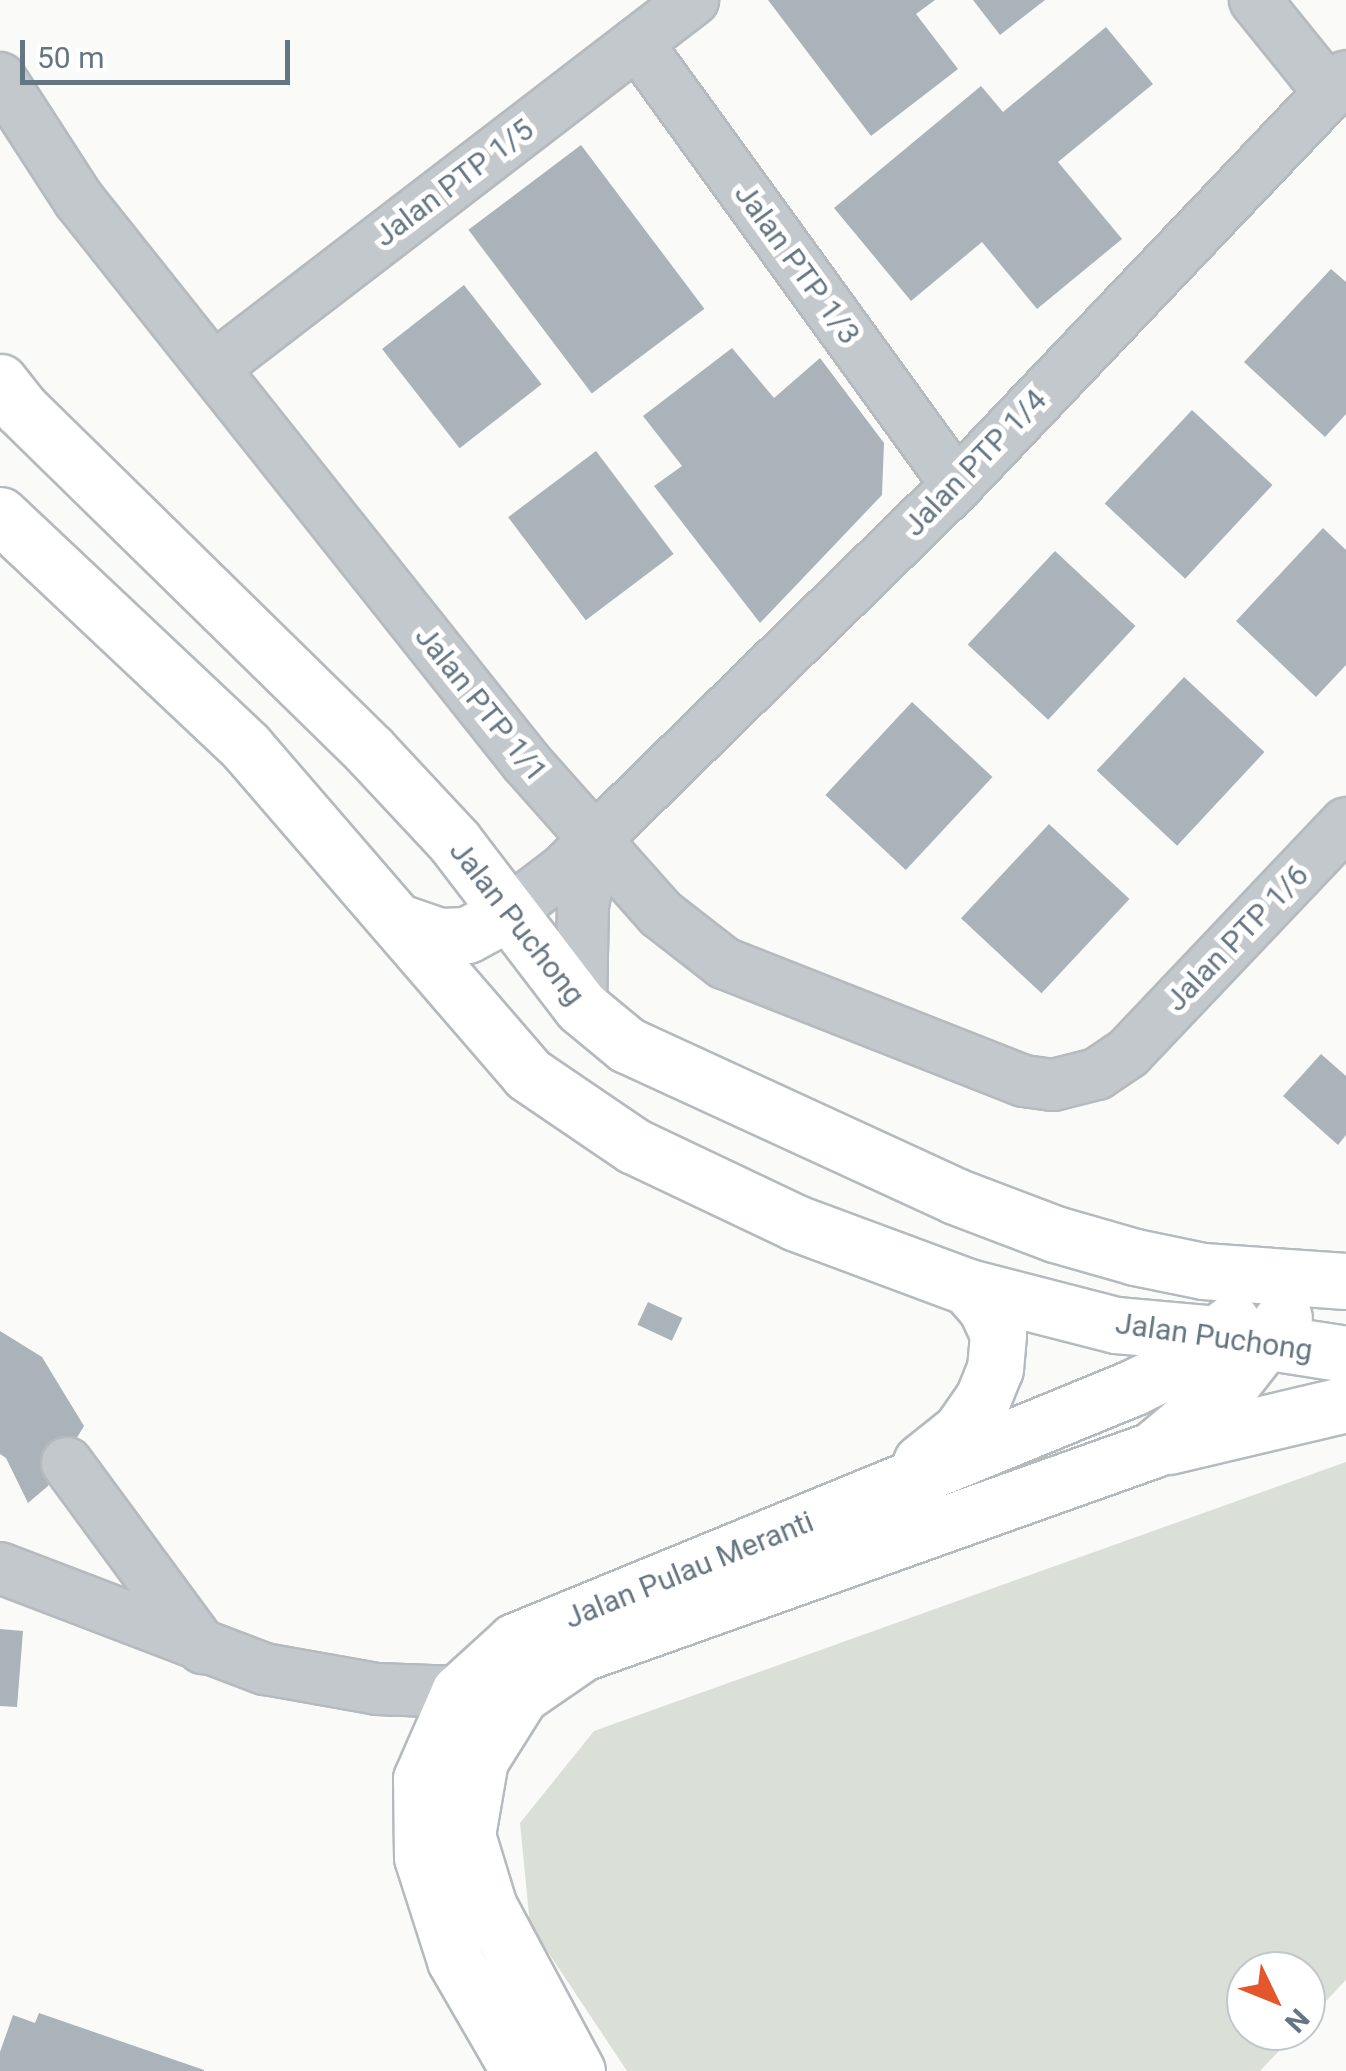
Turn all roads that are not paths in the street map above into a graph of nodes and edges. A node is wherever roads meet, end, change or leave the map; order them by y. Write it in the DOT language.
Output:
graph roads {
  1 [pos="693,0"];
  2 [pos="1255,0"];
  3 [pos="637,43"];
  4 [pos="0,78"];
  5 [pos="1338,84"];
  6 [pos="215,367"];
  7 [pos="0,382"];
  8 [pos="957,485"];
  9 [pos="0,515"];
  10 [pos="1346,824"];
  11 [pos="594,841"];
  12 [pos="506,914"];
  13 [pos="399,922"];
  14 [pos="581,1007"];
  15 [pos="1128,1053"];
  16 [pos="1316,1278"];
  17 [pos="968,1286"];
  18 [pos="1240,1338"];
  19 [pos="1346,1354"];
  20 [pos="1346,1404"];
  21 [pos="1152,1450"];
  22 [pos="67,1463"];
  23 [pos="854,1503"];
  24 [pos="0,1568"];
  25 [pos="204,1648"];
  26 [pos="459,1692"];
  27 [pos="519,2071"];
  28 [pos="577,2071"];
  1 -- 3 [label="street, Jalan PTP 1/5"];
  2 -- 5 [label="street"];
  3 -- 6 [label="street, Jalan PTP 1/5"];
  3 -- 8 [label="street, Jalan PTP 1/3"];
  4 -- 6 [label="street, Jalan PTP 1/1"];
  5 -- 8 [label="street, Jalan PTP 1/4"];
  6 -- 11 [label="street, Jalan PTP 1/1"];
  7 -- 12 [label="main road, Jalan Puchong"];
  8 -- 11 [label="street, Jalan PTP 1/4"];
  9 -- 13 [label="main road, Jalan Puchong"];
  10 -- 15 [label="street, Jalan PTP 1/6"];
  11 -- 12 [label="street, Jalan PTP 1/4"];
  11 -- 14 [label="street"];
  11 -- 15 [label="street, Jalan PTP 1/1"];
  12 -- 13 [label="main road"];
  12 -- 14 [label="main road, Jalan Puchong"];
  13 -- 17 [label="main road, Jalan Puchong"];
  14 -- 16 [label="main road, Jalan Puchong"];
  16 -- 18 [label="main road, Jalan Pulau Meranti"];
  17 -- 18 [label="main road, Jalan Puchong"];
  17 -- 23 [label="main road"];
  18 -- 19 [label="main road, Jalan Puchong"];
  18 -- 21 [label="main road, Jalan Pulau Meranti"];
  18 -- 23 [label="main road, Jalan Pulau Meranti"];
  20 -- 21 [label="main road"];
  21 -- 28 [label="main road, Jalan Pulau Meranti"];
  22 -- 25 [label="street"];
  23 -- 26 [label="main road, Jalan Pulau Meranti"];
  24 -- 25 [label="street"];
  25 -- 26 [label="street"];
  26 -- 27 [label="main road, Jalan Pulau Meranti"];
}
